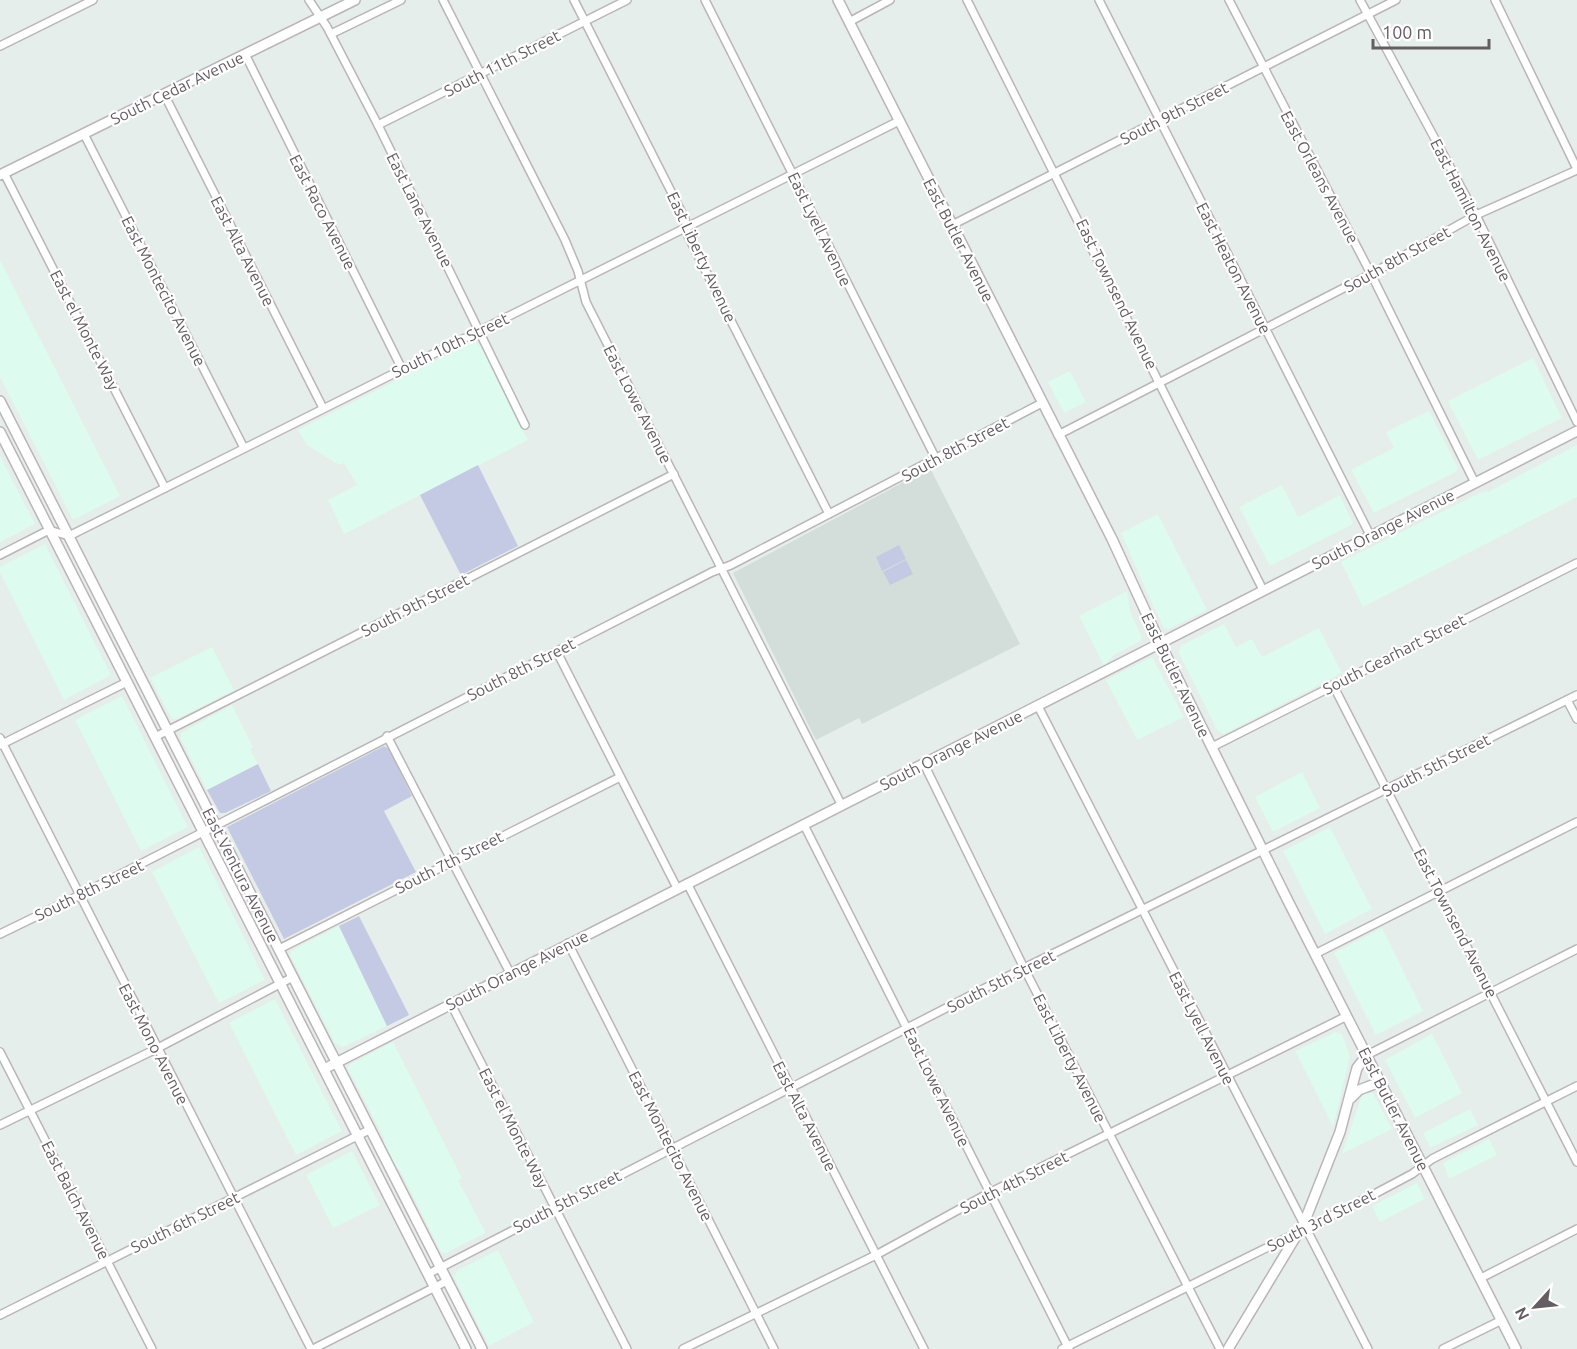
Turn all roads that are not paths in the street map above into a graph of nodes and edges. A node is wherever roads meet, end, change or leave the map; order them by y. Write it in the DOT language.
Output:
graph roads {
  1 [pos="93,0"];
  2 [pos="309,0"];
  3 [pos="355,0"];
  4 [pos="401,0"];
  5 [pos="443,0"];
  6 [pos="574,0"];
  7 [pos="627,0"];
  8 [pos="705,0"];
  9 [pos="838,0"];
  10 [pos="890,0"];
  11 [pos="967,0"];
  12 [pos="1099,0"];
  13 [pos="1229,0"];
  14 [pos="1360,0"];
  15 [pos="1396,0"];
  16 [pos="1495,0"];
  17 [pos="1367,15"];
  18 [pos="320,17"];
  19 [pos="585,21"];
  20 [pos="849,22"];
  21 [pos="331,34"];
  22 [pos="0,46"];
  23 [pos="245,54"];
  24 [pos="1263,68"];
  25 [pos="480,74"];
  26 [pos="164,94"];
  27 [pos="899,121"];
  28 [pos="1160,121"];
  29 [pos="378,125"];
  30 [pos="84,134"];
  31 [pos="1577,169"];
  32 [pos="1056,172"];
  33 [pos="2,174"];
  34 [pos="793,175"];
  35 [pos="1476,215"];
  36 [pos="952,225"];
  37 [pos="687,228"];
  38 [pos="1371,274"];
  39 [pos="580,281"];
  40 [pos="1265,328"];
  41 [pos="480,330"];
  42 [pos="402,369"];
  43 [pos="1160,381"];
  44 [pos="0,401"];
  45 [pos="1042,403"];
  46 [pos="323,408"];
  47 [pos="1577,422"];
  48 [pos="525,425"];
  49 [pos="1577,431"];
  50 [pos="0,432"];
  51 [pos="1058,435"];
  52 [pos="244,448"];
  53 [pos="936,459"];
  54 [pos="674,474"];
  55 [pos="1475,483"];
  56 [pos="165,488"];
  57 [pos="829,514"];
  58 [pos="50,530"];
  59 [pos="1370,535"];
  60 [pos="69,536"];
  61 [pos="0,555"];
  62 [pos="1577,563"];
  63 [pos="722,568"];
  64 [pos="1263,590"];
  65 [pos="1160,643"];
  66 [pos="556,652"];
  67 [pos="127,681"];
  68 [pos="1333,685"];
  69 [pos="1577,695"];
  70 [pos="1567,700"];
  71 [pos="1038,706"];
  72 [pos="1577,719"];
  73 [pos="168,731"];
  74 [pos="387,736"];
  75 [pos="155,737"];
  76 [pos="1,742"];
  77 [pos="1212,747"];
  78 [pos="924,764"];
  79 [pos="620,777"];
  80 [pos="1388,790"];
  81 [pos="842,806"];
  82 [pos="1577,822"];
  83 [pos="216,825"];
  84 [pos="804,825"];
  85 [pos="203,832"];
  86 [pos="1264,852"];
  87 [pos="452,860"];
  88 [pos="687,883"];
  89 [pos="677,888"];
  90 [pos="1440,891"];
  91 [pos="80,895"];
  92 [pos="1144,910"];
  93 [pos="0,934"];
  94 [pos="568,943"];
  95 [pos="279,949"];
  96 [pos="1577,949"];
  97 [pos="1315,954"];
  98 [pos="1024,968"];
  99 [pos="510,973"];
  100 [pos="293,977"];
  101 [pos="280,983"];
  102 [pos="1491,992"];
  103 [pos="451,1004"];
  104 [pos="1347,1016"];
  105 [pos="908,1028"];
  106 [pos="156,1048"];
  107 [pos="0,1052"];
  108 [pos="1367,1055"];
  109 [pos="335,1061"];
  110 [pos="324,1069"];
  111 [pos="1226,1077"];
  112 [pos="1380,1082"];
  113 [pos="1577,1086"];
  114 [pos="791,1088"];
  115 [pos="1349,1100"];
  116 [pos="1546,1102"];
  117 [pos="30,1110"];
  118 [pos="0,1125"];
  119 [pos="371,1129"];
  120 [pos="1110,1134"];
  121 [pos="357,1136"];
  122 [pos="672,1148"];
  123 [pos="1577,1162"];
  124 [pos="1423,1166"];
  125 [pos="989,1193"];
  126 [pos="233,1199"];
  127 [pos="554,1207"];
  128 [pos="1304,1227"];
  129 [pos="1577,1229"];
  130 [pos="876,1255"];
  131 [pos="107,1262"];
  132 [pos="440,1268"];
  133 [pos="428,1274"];
  134 [pos="1481,1278"];
  135 [pos="447,1281"];
  136 [pos="1189,1286"];
  137 [pos="435,1287"];
  138 [pos="755,1312"];
  139 [pos="0,1315"];
  140 [pos="1502,1320"];
  141 [pos="1066,1348"];
  142 [pos="152,1349"];
  143 [pos="312,1349"];
  144 [pos="466,1349"];
  145 [pos="482,1349"];
  146 [pos="627,1349"];
  147 [pos="683,1349"];
  148 [pos="774,1349"];
  149 [pos="924,1349"];
  150 [pos="1220,1349"];
  151 [pos="1228,1349"];
  152 [pos="1368,1349"];
  153 [pos="1443,1349"];
  154 [pos="1516,1349"];
  1 -- 22 [label="street"];
  2 -- 18 [label="street, East Lane Avenue"];
  3 -- 18 [label="street, South Cedar Avenue"];
  4 -- 21 [label="street"];
  5 -- 25 [label="street, East Lowe Avenue"];
  6 -- 19 [label="street, East Liberty Avenue"];
  7 -- 19 [label="street, South 11th Street"];
  8 -- 34 [label="street, East Lyell Avenue"];
  9 -- 20 [label="street, East Butler Avenue"];
  10 -- 20 [label="street"];
  11 -- 32 [label="street, East Townsend Avenue"];
  12 -- 28 [label="street, East Heaton Avenue"];
  13 -- 24 [label="street, East Orleans Avenue"];
  14 -- 17 [label="street, East Hamilton Avenue"];
  15 -- 17 [label="street, South 9th Street"];
  16 -- 31 [label="street"];
  17 -- 24 [label="street, South 9th Street"];
  17 -- 35 [label="street, East Hamilton Avenue"];
  18 -- 21 [label="street, East Lane Avenue"];
  18 -- 23 [label="street, South Cedar Avenue"];
  19 -- 25 [label="street, South 11th Street"];
  19 -- 37 [label="street, East Liberty Avenue"];
  20 -- 27 [label="street, East Butler Avenue"];
  21 -- 29 [label="street, East Lane Avenue"];
  23 -- 26 [label="street, South Cedar Avenue"];
  23 -- 42 [label="street, East Raco Avenue"];
  24 -- 28 [label="street, South 9th Street"];
  24 -- 38 [label="street, East Orleans Avenue"];
  25 -- 29 [label="street, South 11th Street"];
  25 -- 39 [label="street, East Lowe Avenue"];
  26 -- 30 [label="street, South Cedar Avenue"];
  26 -- 46 [label="street, East Alta Avenue"];
  27 -- 34 [label="street, South 10th Street"];
  27 -- 36 [label="street, East Butler Avenue"];
  28 -- 32 [label="street, South 9th Street"];
  28 -- 40 [label="street, East Heaton Avenue"];
  29 -- 41 [label="street, East Lane Avenue"];
  30 -- 33 [label="street, South Cedar Avenue"];
  30 -- 52 [label="street, East Montecito Avenue"];
  31 -- 35 [label="street, South 8th Street"];
  32 -- 36 [label="street, South 9th Street"];
  32 -- 43 [label="street, East Townsend Avenue"];
  33 -- 56 [label="street, East el Monte Way"];
  34 -- 37 [label="street, South 10th Street"];
  34 -- 53 [label="street, East Lyell Avenue"];
  35 -- 38 [label="street, South 8th Street"];
  35 -- 47 [label="street, East Hamilton Avenue"];
  36 -- 45 [label="street, East Butler Avenue"];
  37 -- 39 [label="street, South 10th Street"];
  37 -- 57 [label="street, East Liberty Avenue"];
  38 -- 40 [label="street, South 8th Street"];
  38 -- 55 [label="street, East Orleans Avenue"];
  39 -- 41 [label="street, South 10th Street"];
  39 -- 54 [label="street, East Lowe Avenue"];
  40 -- 43 [label="street, South 8th Street"];
  40 -- 59 [label="street, East Heaton Avenue"];
  41 -- 42 [label="street, South 10th Street"];
  41 -- 48 [label="street, East Lane Avenue"];
  42 -- 46 [label="street, South 10th Street"];
  43 -- 51 [label="street, South 8th Street"];
  43 -- 64 [label="street, East Townsend Avenue"];
  44 -- 60 [label="street, East Ventura Avenue"];
  45 -- 51 [label="street, East Butler Avenue"];
  45 -- 53 [label="street, South 8th Street"];
  46 -- 52 [label="street, South 10th Street"];
  49 -- 55 [label="street, South Orange Avenue"];
  50 -- 58 [label="street, East Ventura Avenue"];
  51 -- 65 [label="street, East Butler Avenue"];
  52 -- 56 [label="street, South 10th Street"];
  53 -- 57 [label="street, South 8th Street"];
  54 -- 63 [label="street, East Lowe Avenue"];
  54 -- 73 [label="street, South 9th Street"];
  55 -- 59 [label="street, South Orange Avenue"];
  56 -- 60 [label="street, South 10th Street"];
  57 -- 63 [label="street, South 8th Street"];
  58 -- 60 [label="street"];
  58 -- 61 [label="street"];
  58 -- 67 [label="street, East Ventura Avenue"];
  59 -- 64 [label="street, South Orange Avenue"];
  60 -- 73 [label="street, East Ventura Avenue"];
  62 -- 68 [label="street, South Gearhart Street"];
  63 -- 66 [label="street, South 8th Street"];
  63 -- 81 [label="street, East Lowe Avenue"];
  64 -- 65 [label="street, South Orange Avenue"];
  65 -- 71 [label="street, South Orange Avenue"];
  65 -- 77 [label="street, East Butler Avenue"];
  66 -- 74 [label="street, South 8th Street"];
  66 -- 79 [label="street"];
  67 -- 75 [label="street, East Ventura Avenue"];
  67 -- 76 [label="street"];
  68 -- 77 [label="street, South Gearhart Street"];
  68 -- 80 [label="street, East Townsend Avenue"];
  69 -- 70 [label="street, South 5th Street"];
  70 -- 72 [label="street"];
  70 -- 80 [label="street, South 5th Street"];
  71 -- 78 [label="street, South Orange Avenue"];
  71 -- 92 [label="street, East Lyell Avenue"];
  73 -- 75 [label="street, South 9th Street"];
  73 -- 83 [label="street, East Ventura Avenue"];
  74 -- 83 [label="street, South 8th Street"];
  74 -- 87 [label="street"];
  75 -- 85 [label="street, East Ventura Avenue"];
  76 -- 91 [label="street, East Mono Avenue"];
  77 -- 86 [label="street, East Butler Avenue"];
  78 -- 81 [label="street, South Orange Avenue"];
  78 -- 98 [label="street, East Liberty Avenue"];
  79 -- 87 [label="street, South 7th Street"];
  79 -- 89 [label="street"];
  80 -- 86 [label="street, South 5th Street"];
  80 -- 90 [label="street, East Townsend Avenue"];
  81 -- 84 [label="street, South Orange Avenue"];
  82 -- 90 [label="street"];
  83 -- 85 [label="street, South 8th Street"];
  83 -- 95 [label="street, East Ventura Avenue"];
  84 -- 88 [label="street, South Orange Avenue"];
  84 -- 105 [label="street, East Lowe Avenue"];
  85 -- 91 [label="street, South 8th Street"];
  85 -- 101 [label="street, East Ventura Avenue"];
  86 -- 92 [label="street, South 5th Street"];
  86 -- 97 [label="street, East Butler Avenue"];
  87 -- 95 [label="street, South 7th Street"];
  87 -- 99 [label="street"];
  88 -- 89 [label="street, South Orange Avenue"];
  88 -- 114 [label="street, East Alta Avenue"];
  89 -- 94 [label="street, South Orange Avenue"];
  90 -- 97 [label="street"];
  90 -- 102 [label="street, East Townsend Avenue"];
  91 -- 93 [label="street, South 8th Street"];
  91 -- 106 [label="street, East Mono Avenue"];
  92 -- 98 [label="street, South 5th Street"];
  92 -- 111 [label="street, East Lyell Avenue"];
  94 -- 99 [label="street, South Orange Avenue"];
  94 -- 122 [label="street, East Montecito Avenue"];
  95 -- 100 [label="street, East Ventura Avenue"];
  96 -- 102 [label="street"];
  97 -- 104 [label="street, East Butler Avenue"];
  98 -- 105 [label="street, South 5th Street"];
  98 -- 120 [label="street, East Liberty Avenue"];
  99 -- 103 [label="street, South Orange Avenue"];
  100 -- 101 [label="street"];
  100 -- 109 [label="street, East Ventura Avenue"];
  101 -- 106 [label="street"];
  101 -- 110 [label="street, East Ventura Avenue"];
  102 -- 108 [label="street"];
  102 -- 116 [label="street, East Townsend Avenue"];
  103 -- 109 [label="street, South Orange Avenue"];
  103 -- 127 [label="street, East el Monte Way"];
  104 -- 108 [label="street, East Butler Avenue"];
  104 -- 111 [label="street, South 4th Street"];
  105 -- 114 [label="street, South 5th Street"];
  105 -- 125 [label="street, East Lowe Avenue"];
  106 -- 117 [label="street"];
  106 -- 126 [label="street, East Mono Avenue"];
  107 -- 117 [label="street, East Balch Avenue"];
  108 -- 112 [label="street, East Butler Avenue"];
  108 -- 115 [label="street"];
  109 -- 110 [label="street, South Orange Avenue"];
  109 -- 119 [label="street, East Ventura Avenue"];
  110 -- 121 [label="street, East Ventura Avenue"];
  111 -- 120 [label="street, South 4th Street"];
  111 -- 128 [label="street, East Lyell Avenue"];
  112 -- 115 [label="street"];
  112 -- 124 [label="street, East Butler Avenue"];
  113 -- 116 [label="street, South 3rd Street"];
  114 -- 122 [label="street, South 5th Street"];
  114 -- 130 [label="street, East Alta Avenue"];
  115 -- 128 [label="street"];
  116 -- 123 [label="street, East Townsend Avenue"];
  116 -- 124 [label="street, South 3rd Street"];
  117 -- 118 [label="street"];
  117 -- 131 [label="street, East Balch Avenue"];
  119 -- 121 [label="street, South 6th Street"];
  119 -- 132 [label="street, East Ventura Avenue"];
  120 -- 125 [label="street, South 4th Street"];
  120 -- 136 [label="street, East Liberty Avenue"];
  121 -- 126 [label="street, South 6th Street"];
  121 -- 133 [label="street, East Ventura Avenue"];
  122 -- 127 [label="street, South 5th Street"];
  122 -- 138 [label="street, East Montecito Avenue"];
  124 -- 128 [label="street, South 3rd Street"];
  124 -- 134 [label="street, East Butler Avenue"];
  125 -- 130 [label="street, South 4th Street"];
  125 -- 141 [label="street, East Lowe Avenue"];
  126 -- 131 [label="street, South 6th Street"];
  126 -- 143 [label="street, East Mono Avenue"];
  127 -- 132 [label="street, South 5th Street"];
  127 -- 146 [label="street, East el Monte Way"];
  128 -- 136 [label="street, South 3rd Street"];
  128 -- 151 [label="street"];
  128 -- 152 [label="street, East Lyell Avenue"];
  129 -- 134 [label="street"];
  130 -- 138 [label="street, South 4th Street"];
  130 -- 149 [label="street, East Alta Avenue"];
  131 -- 139 [label="street, South 6th Street"];
  131 -- 142 [label="street, East Balch Avenue"];
  132 -- 133 [label="street, South 5th Street"];
  132 -- 135 [label="street, East Ventura Avenue"];
  133 -- 137 [label="street, East Ventura Avenue"];
  134 -- 140 [label="street, East Butler Avenue"];
  135 -- 137 [label="street"];
  135 -- 145 [label="street, East Ventura Avenue"];
  136 -- 141 [label="street, South 3rd Street"];
  136 -- 150 [label="street, East Liberty Avenue"];
  137 -- 143 [label="street"];
  137 -- 144 [label="street, East Ventura Avenue"];
  138 -- 147 [label="street, South 4th Street"];
  138 -- 148 [label="street, East Montecito Avenue"];
  140 -- 153 [label="street"];
  140 -- 154 [label="street, East Butler Avenue"];
}
